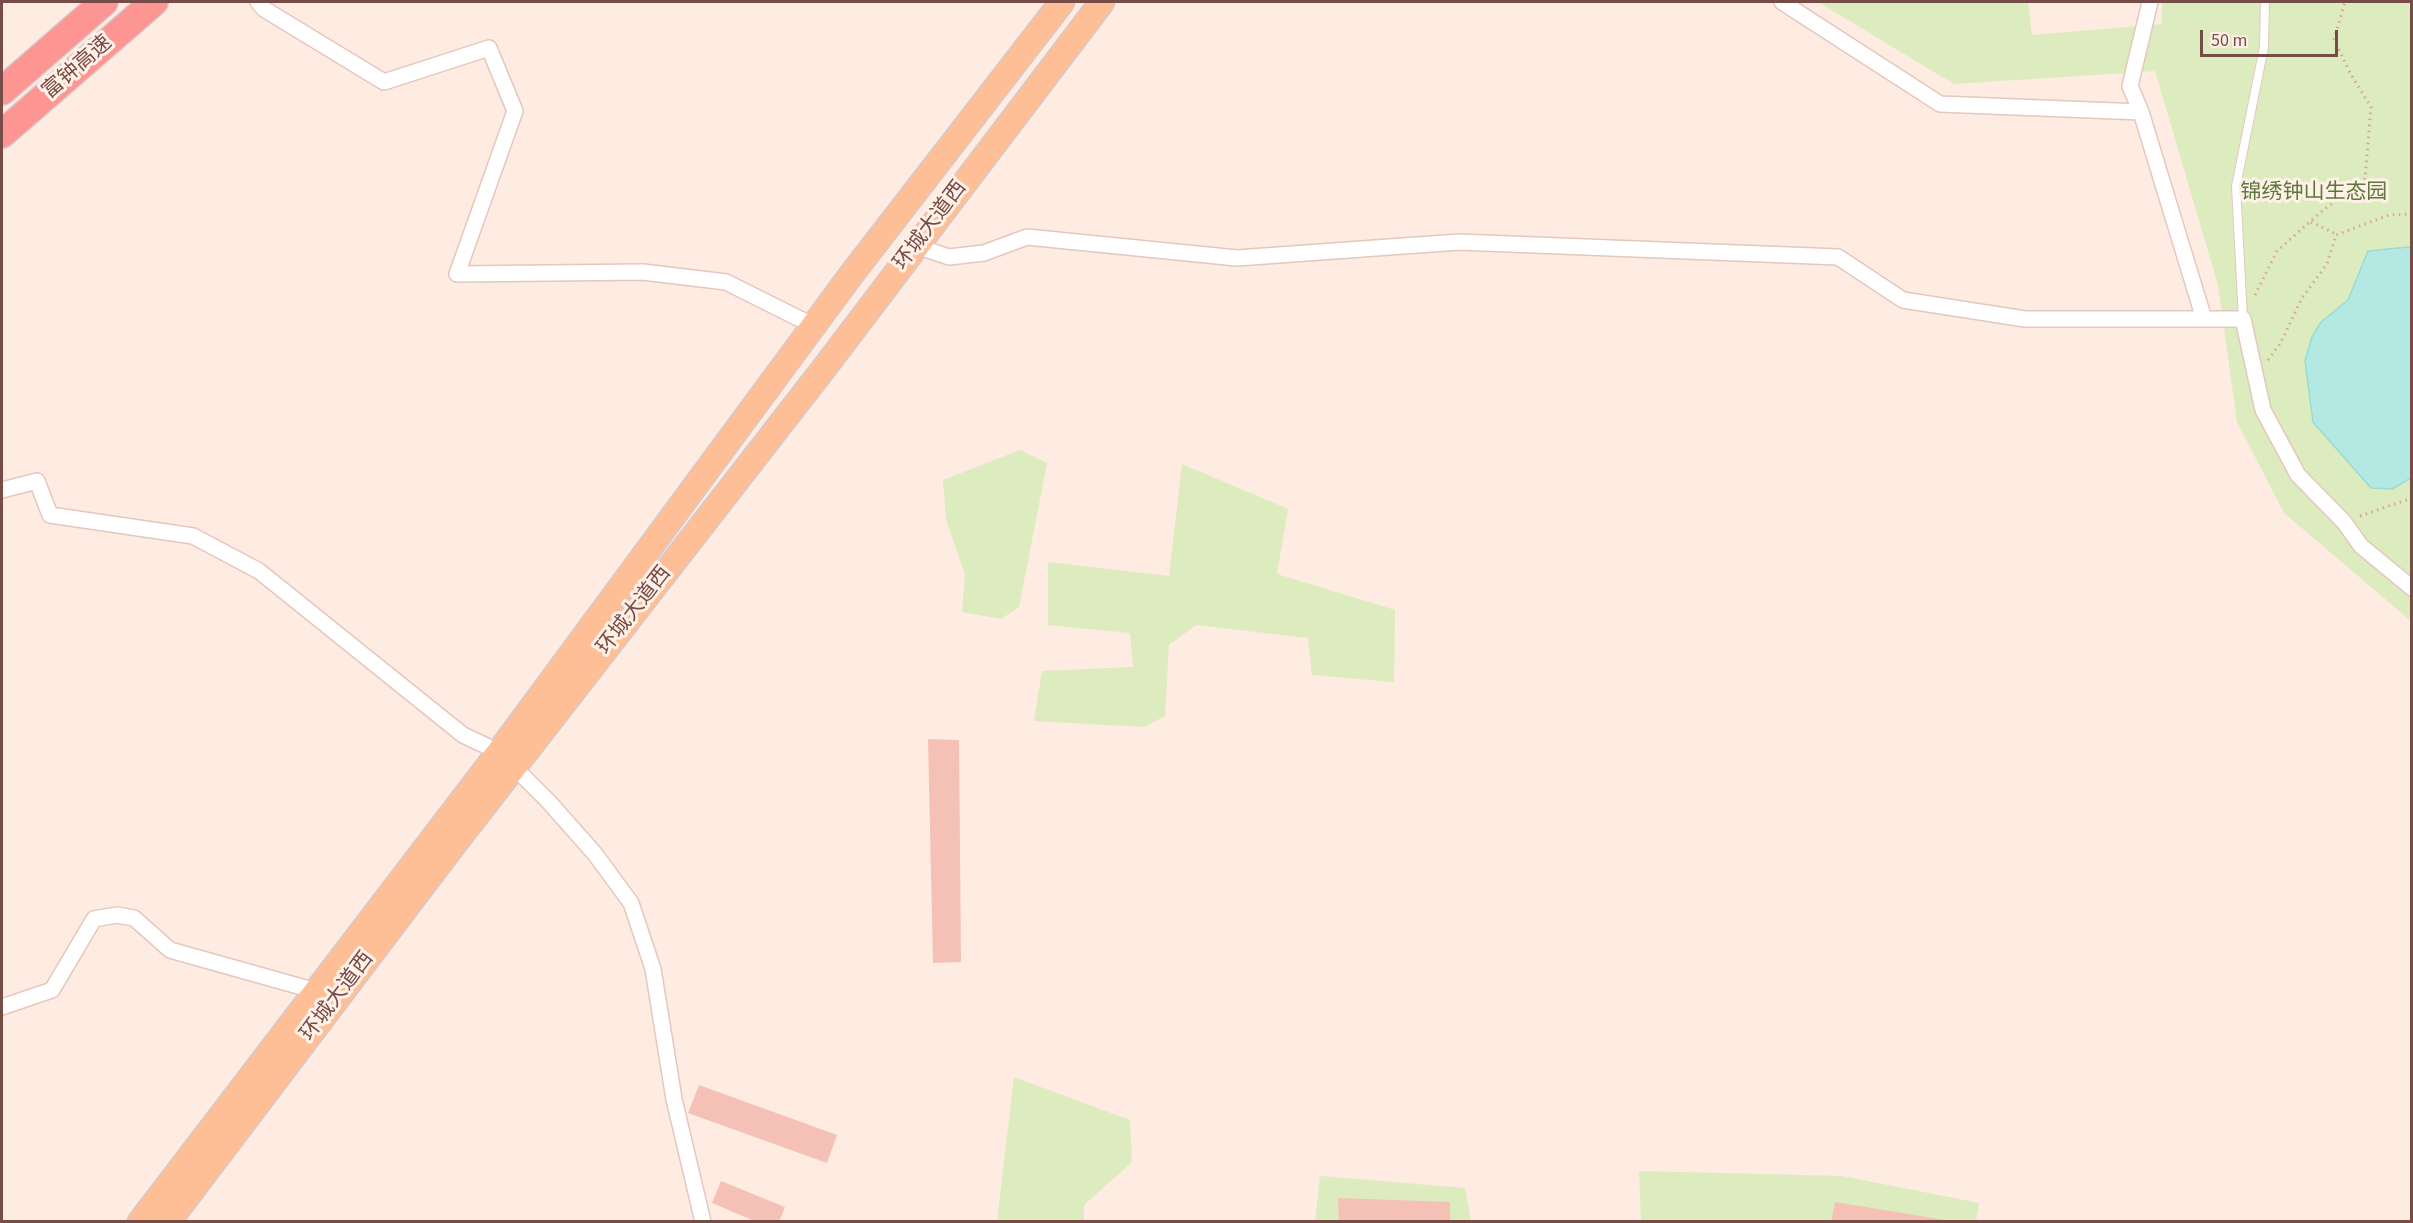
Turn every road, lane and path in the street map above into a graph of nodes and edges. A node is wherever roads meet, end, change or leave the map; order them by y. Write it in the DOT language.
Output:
graph roads {
  1 [pos="104,2"];
  2 [pos="154,2"];
  3 [pos="258,2"];
  4 [pos="1062,2"];
  5 [pos="1102,2"];
  6 [pos="1782,2"];
  7 [pos="2150,2"];
  8 [pos="2265,2"];
  9 [pos="2345,2"];
  10 [pos="2,92"];
  11 [pos="2141,112"];
  12 [pos="2,134"];
  13 [pos="2412,214"];
  14 [pos="2311,222"];
  15 [pos="2336,235"];
  16 [pos="916,246"];
  17 [pos="2204,319"];
  18 [pos="2243,319"];
  19 [pos="816,323"];
  20 [pos="2256,376"];
  21 [pos="2,490"];
  22 [pos="2412,498"];
  23 [pos="2344,522"];
  24 [pos="2412,588"];
  25 [pos="507,760"];
  26 [pos="325,997"];
  27 [pos="2,1007"];
  28 [pos="140,1221"];
  29 [pos="168,1221"];
  30 [pos="703,1221"];
  1 -- 10 [label="highway, 富钟高速"];
  2 -- 12 [label="highway, 富钟高速"];
  3 -- 19 [label="street"];
  4 -- 19 [label="main road, 环城大道西"];
  5 -- 16 [label="main road, 环城大道西"];
  6 -- 11 [label="street"];
  7 -- 11 [label="street"];
  8 -- 18 [label="lane"];
  9 -- 14 [label="path"];
  11 -- 17 [label="street"];
  13 -- 15 [label="path"];
  14 -- 15 [label="path"];
  14 -- 18 [label="path"];
  15 -- 20 [label="path"];
  16 -- 17 [label="street"];
  16 -- 25 [label="main road, 环城大道西"];
  17 -- 18 [label="street"];
  18 -- 20 [label="street"];
  19 -- 25 [label="main road, 环城大道西"];
  20 -- 23 [label="street"];
  21 -- 25 [label="street"];
  22 -- 23 [label="path"];
  23 -- 24 [label="street"];
  25 -- 26 [label="main road, 环城大道西"];
  25 -- 30 [label="street"];
  26 -- 27 [label="street"];
  26 -- 28 [label="main road, 环城大道西"];
  26 -- 29 [label="main road, 环城大道西"];
}
